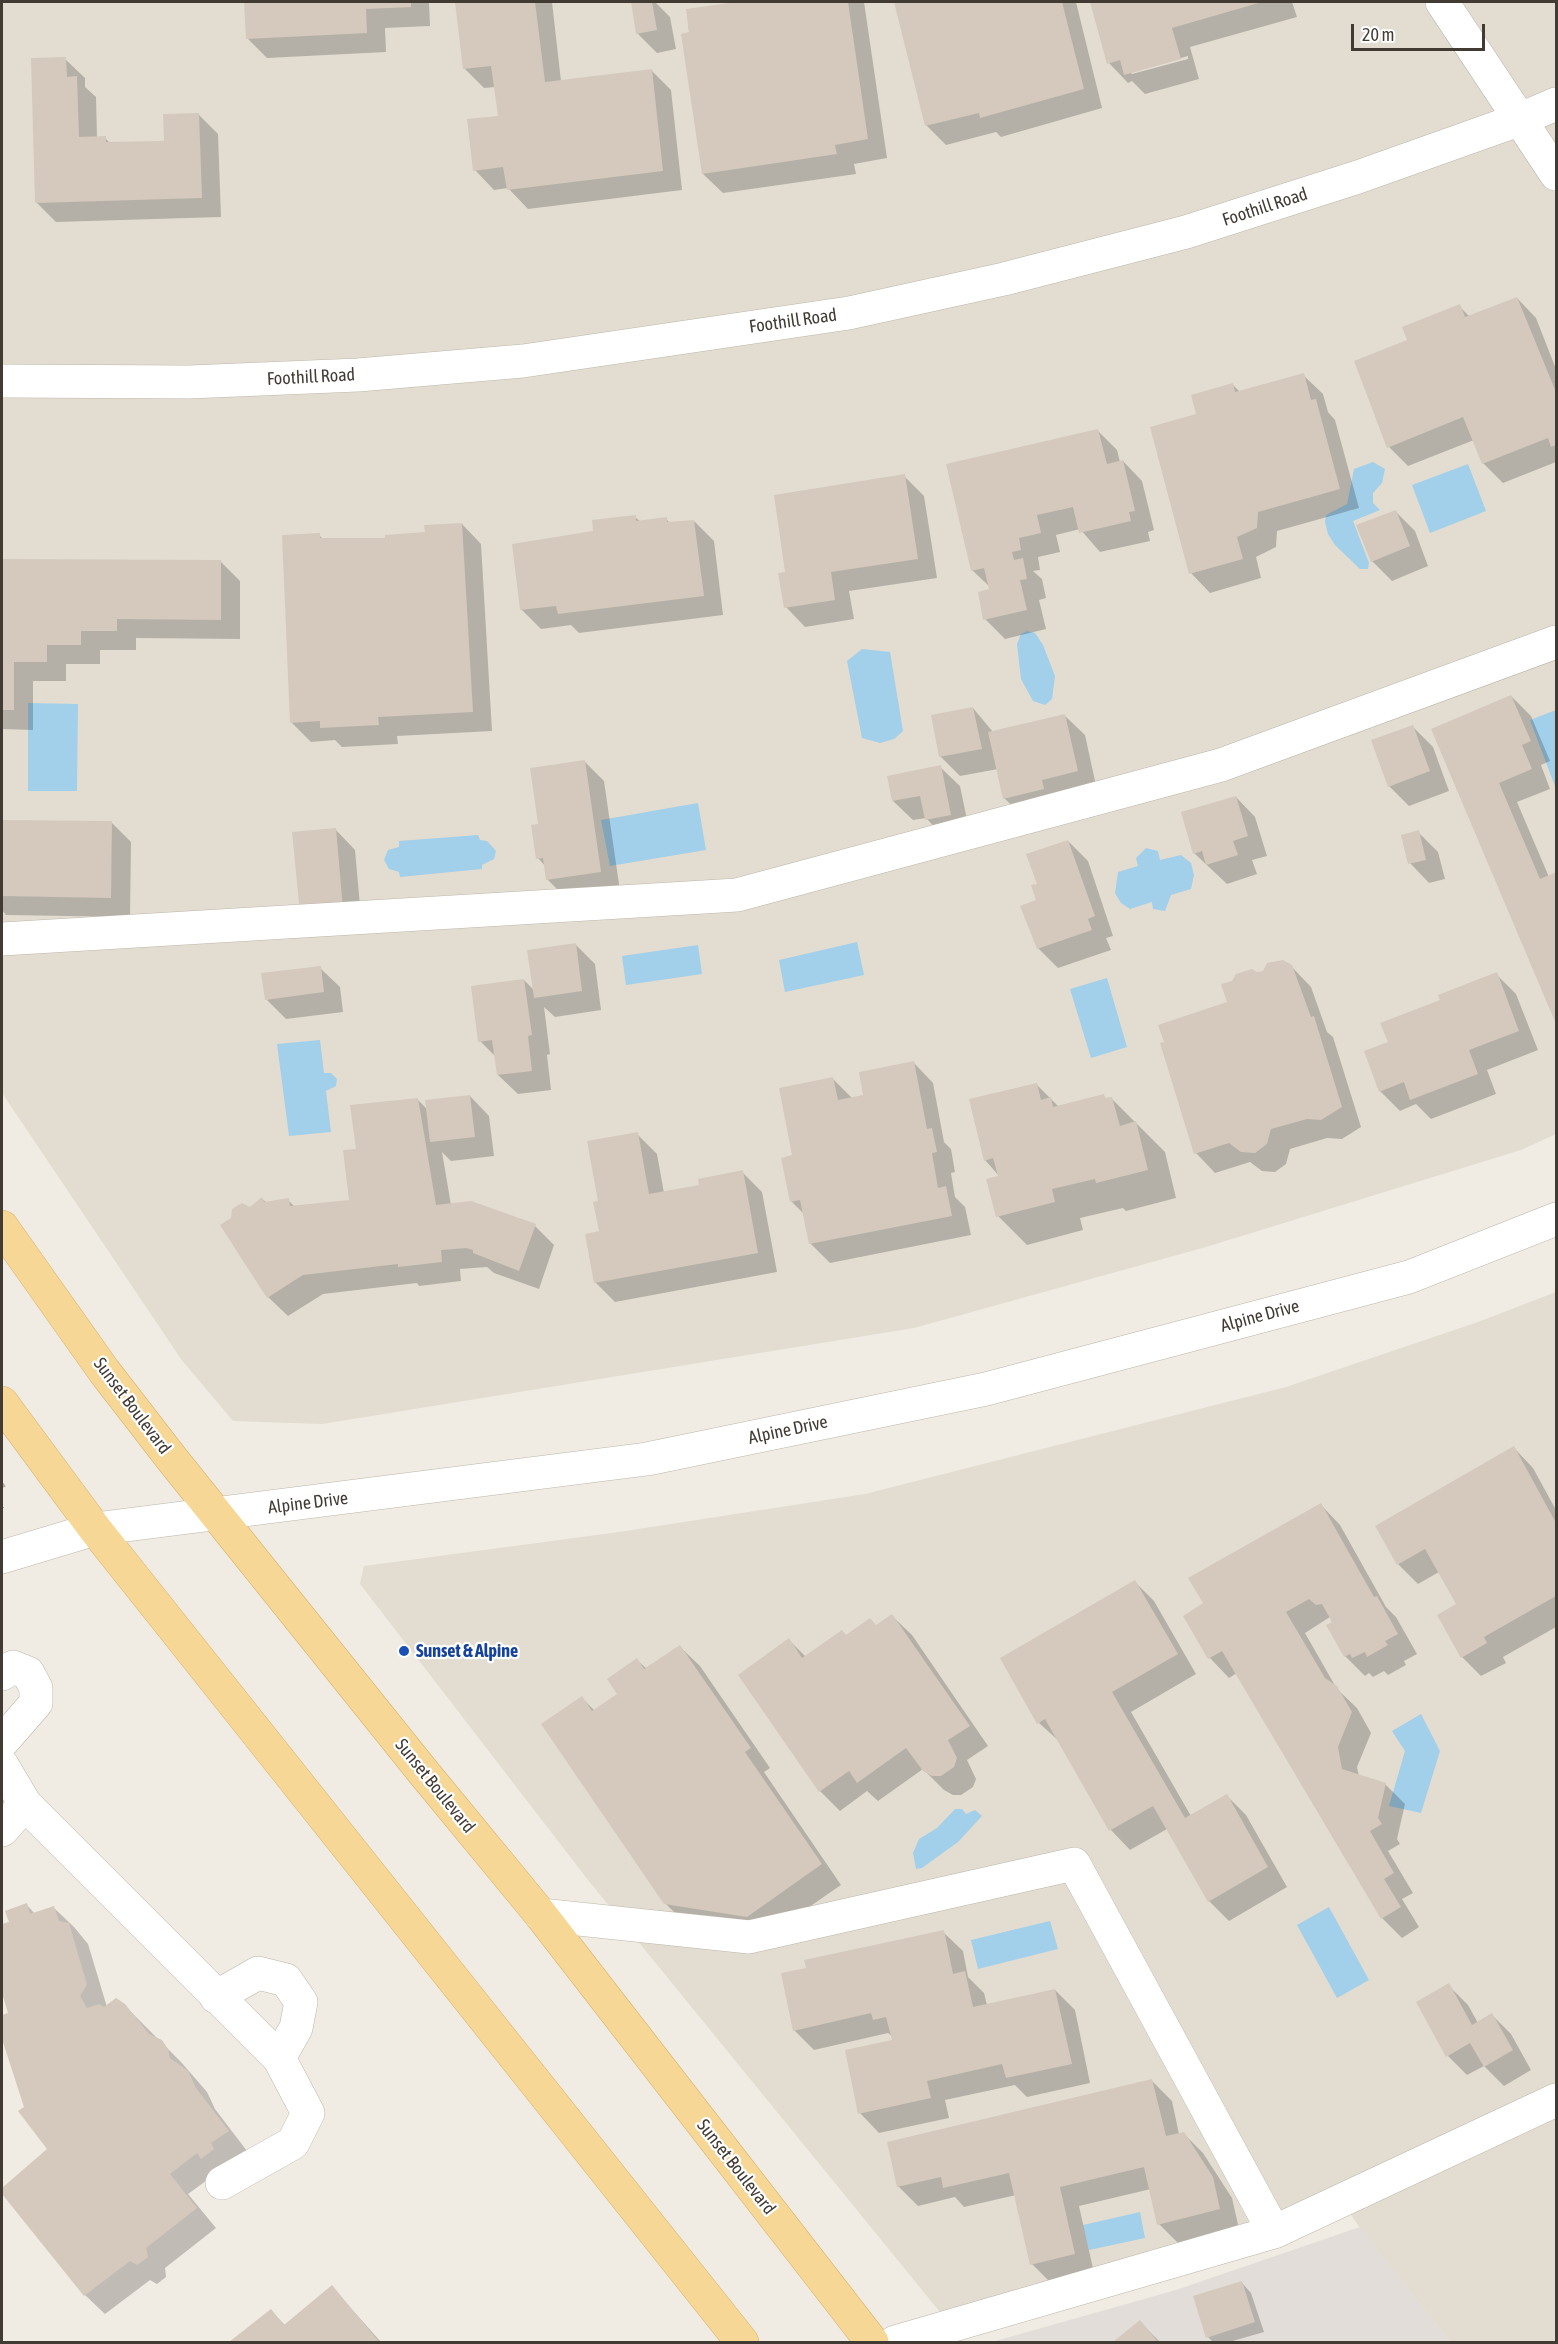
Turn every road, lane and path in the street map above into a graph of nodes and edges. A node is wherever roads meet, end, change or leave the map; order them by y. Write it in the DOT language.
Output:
graph roads {
  1 [pos="1442,2"];
  2 [pos="1557,104"];
  3 [pos="1521,119"];
  4 [pos="1557,174"];
  5 [pos="2,381"];
  6 [pos="1557,642"];
  7 [pos="2,939"];
  8 [pos="1557,1219"];
  9 [pos="2,1227"];
  10 [pos="2,1403"];
  11 [pos="8,1484"];
  12 [pos="2,1486"];
  13 [pos="218,1515"];
  14 [pos="95,1528"];
  15 [pos="2,1557"];
  16 [pos="2,1674"];
  17 [pos="2,1742"];
  18 [pos="2,1765"];
  19 [pos="25,1804"];
  20 [pos="2,1830"];
  21 [pos="541,1915"];
  22 [pos="216,1997"];
  23 [pos="279,2058"];
  24 [pos="1557,2100"];
  25 [pos="222,2183"];
  26 [pos="1274,2232"];
  27 [pos="742,2343"];
  28 [pos="872,2343"];
  29 [pos="895,2343"];
  1 -- 3 [label="street"];
  2 -- 3 [label="street, Foothill Road"];
  3 -- 4 [label="street"];
  3 -- 5 [label="street, Foothill Road"];
  6 -- 7 [label="street"];
  8 -- 13 [label="street, Alpine Drive"];
  9 -- 13 [label="main road, Sunset Boulevard"];
  10 -- 14 [label="main road"];
  11 -- 12 [label="path"];
  13 -- 14 [label="street, Alpine Drive"];
  13 -- 21 [label="main road, Sunset Boulevard"];
  14 -- 15 [label="street, Alpine Drive"];
  14 -- 27 [label="main road"];
  16 -- 17 [label="street"];
  18 -- 19 [label="street"];
  19 -- 20 [label="street"];
  19 -- 22 [label="street"];
  21 -- 26 [label="street"];
  21 -- 28 [label="main road, Sunset Boulevard"];
  22 -- 23 [label="street"];
  22 -- 23 [label="street"];
  23 -- 25 [label="street"];
  24 -- 26 [label="street"];
  26 -- 29 [label="street"];
}
